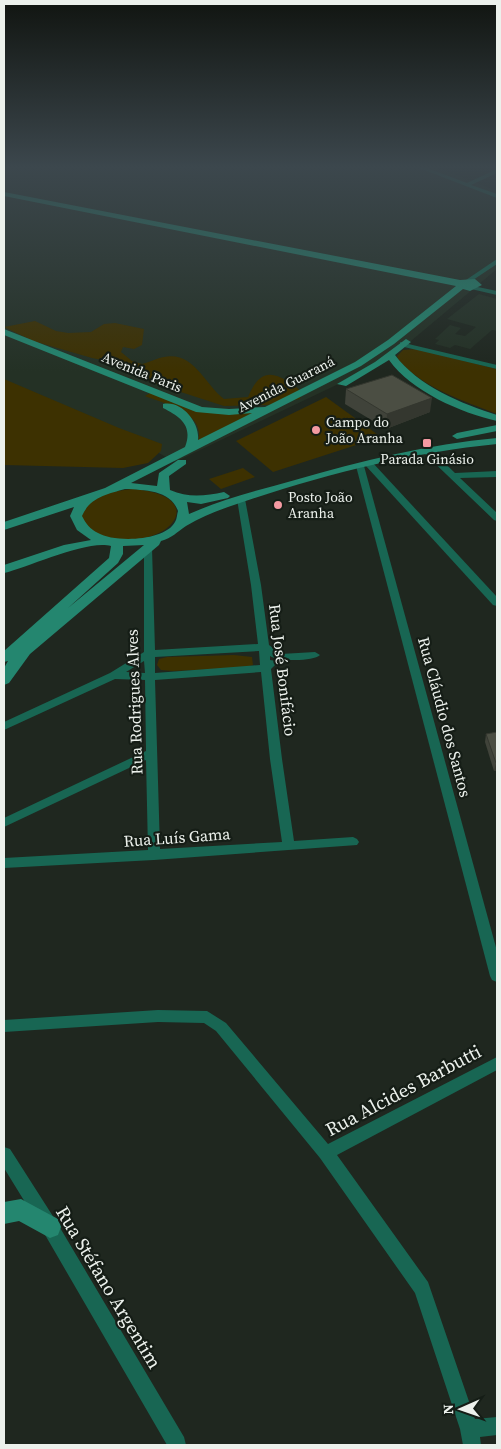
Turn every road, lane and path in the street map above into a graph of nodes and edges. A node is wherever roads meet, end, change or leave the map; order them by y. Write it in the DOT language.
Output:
graph roads {
  1 [pos="220,236"];
  2 [pos="497,260"];
  3 [pos="488,268"];
  4 [pos="497,270"];
  5 [pos="420,274"];
  6 [pos="471,284"];
  7 [pos="497,289"];
  8 [pos="497,293"];
  9 [pos="448,296"];
  10 [pos="4,332"];
  11 [pos="4,338"];
  12 [pos="403,344"];
  13 [pos="390,355"];
  14 [pos="358,364"];
  15 [pos="378,364"];
  16 [pos="497,367"];
  17 [pos="407,373"];
  18 [pos="275,407"];
  19 [pos="497,418"];
  20 [pos="497,428"];
  21 [pos="497,441"];
  22 [pos="190,447"];
  23 [pos="426,450"];
  24 [pos="364,465"];
  25 [pos="497,474"];
  26 [pos="453,476"];
  27 [pos="384,481"];
  28 [pos="366,485"];
  29 [pos="111,488"];
  30 [pos="165,491"];
  31 [pos="88,498"];
  32 [pos="176,498"];
  33 [pos="241,499"];
  34 [pos="497,508"];
  35 [pos="487,509"];
  36 [pos="497,518"];
  37 [pos="4,526"];
  38 [pos="79,526"];
  39 [pos="179,526"];
  40 [pos="4,531"];
  41 [pos="163,537"];
  42 [pos="102,541"];
  43 [pos="117,544"];
  44 [pos="147,548"];
  45 [pos="4,560"];
  46 [pos="4,569"];
  47 [pos="497,603"];
  48 [pos="264,647"];
  49 [pos="5,654"];
  50 [pos="148,654"];
  51 [pos="315,655"];
  52 [pos="279,657"];
  53 [pos="266,668"];
  54 [pos="114,675"];
  55 [pos="149,677"];
  56 [pos="4,680"];
  57 [pos="4,726"];
  58 [pos="151,753"];
  59 [pos="4,823"];
  60 [pos="353,842"];
  61 [pos="289,846"];
  62 [pos="154,855"];
  63 [pos="4,863"];
  64 [pos="497,976"];
  65 [pos="4,1026"];
  66 [pos="497,1064"];
  67 [pos="326,1153"];
  68 [pos="4,1154"];
  69 [pos="4,1213"];
  70 [pos="50,1227"];
  71 [pos="497,1426"];
  72 [pos="470,1437"];
  73 [pos="177,1444"];
  1 -- 5 [label="street"];
  2 -- 3 [label="street, Avenida Guaraná"];
  3 -- 4 [label="street"];
  3 -- 6 [label="street, Avenida Guaraná"];
  5 -- 6 [label="street"];
  5 -- 9 [label="street"];
  6 -- 7 [label="street"];
  6 -- 8 [label="street"];
  6 -- 9 [label="street, Avenida Guaraná"];
  6 -- 12 [label="street, Avenida Guaraná"];
  9 -- 14 [label="street, Avenida Guaraná"];
  10 -- 18 [label="street, Avenida Paris"];
  11 -- 22 [label="street, Avenida Paris"];
  12 -- 13 [label="street, Avenida Guaraná"];
  12 -- 16 [label="street"];
  13 -- 15 [label="street, Avenida Guaraná"];
  13 -- 17 [label="street"];
  14 -- 15 [label="street"];
  14 -- 18 [label="street, Avenida Guaraná"];
  15 -- 17 [label="street"];
  15 -- 30 [label="street, Avenida Guaraná"];
  17 -- 19 [label="street"];
  18 -- 22 [label="street, Avenida Guaraná"];
  20 -- 32 [label="street"];
  21 -- 23 [label="street"];
  22 -- 29 [label="street, Avenida Guaraná"];
  23 -- 24 [label="street"];
  23 -- 26 [label="street"];
  24 -- 27 [label="street"];
  24 -- 28 [label="street, Rua Cláudio dos Santos"];
  24 -- 33 [label="street"];
  25 -- 26 [label="street"];
  26 -- 35 [label="street"];
  27 -- 28 [label="street"];
  27 -- 47 [label="street"];
  28 -- 64 [label="street, Rua Cláudio dos Santos"];
  29 -- 30 [label="street"];
  29 -- 31 [label="street, Avenida Guaraná"];
  30 -- 32 [label="street"];
  31 -- 37 [label="street, Avenida Guaraná"];
  31 -- 38 [label="street"];
  32 -- 39 [label="street"];
  33 -- 39 [label="street"];
  33 -- 48 [label="street, Rua José Bonifácio"];
  34 -- 35 [label="street"];
  35 -- 36 [label="street"];
  38 -- 40 [label="street"];
  38 -- 42 [label="street"];
  38 -- 45 [label="street"];
  39 -- 41 [label="street"];
  41 -- 43 [label="street"];
  41 -- 44 [label="street"];
  42 -- 43 [label="street"];
  42 -- 46 [label="street"];
  43 -- 49 [label="street"];
  44 -- 50 [label="street, Rua Rodrigues Alves"];
  44 -- 56 [label="street"];
  48 -- 50 [label="street"];
  48 -- 52 [label="street"];
  48 -- 53 [label="street, Rua José Bonifácio"];
  50 -- 54 [label="street"];
  50 -- 55 [label="street, Rua Rodrigues Alves"];
  51 -- 52 [label="street"];
  52 -- 53 [label="street"];
  53 -- 55 [label="street"];
  53 -- 61 [label="street, Rua José Bonifácio"];
  54 -- 55 [label="street"];
  54 -- 57 [label="street"];
  55 -- 58 [label="street, Rua Rodrigues Alves"];
  58 -- 59 [label="street"];
  58 -- 62 [label="street, Rua Rodrigues Alves"];
  60 -- 61 [label="street, Rua Luís Gama"];
  61 -- 62 [label="street, Rua Luís Gama"];
  62 -- 63 [label="street, Rua Luís Gama"];
  65 -- 67 [label="street"];
  66 -- 67 [label="street, Rua Alcides Barbutti"];
  67 -- 72 [label="street"];
  68 -- 70 [label="street, Rua Stéfano Argentim"];
  69 -- 70 [label="street"];
  70 -- 73 [label="street, Rua Stéfano Argentim"];
  71 -- 72 [label="street"];
}
